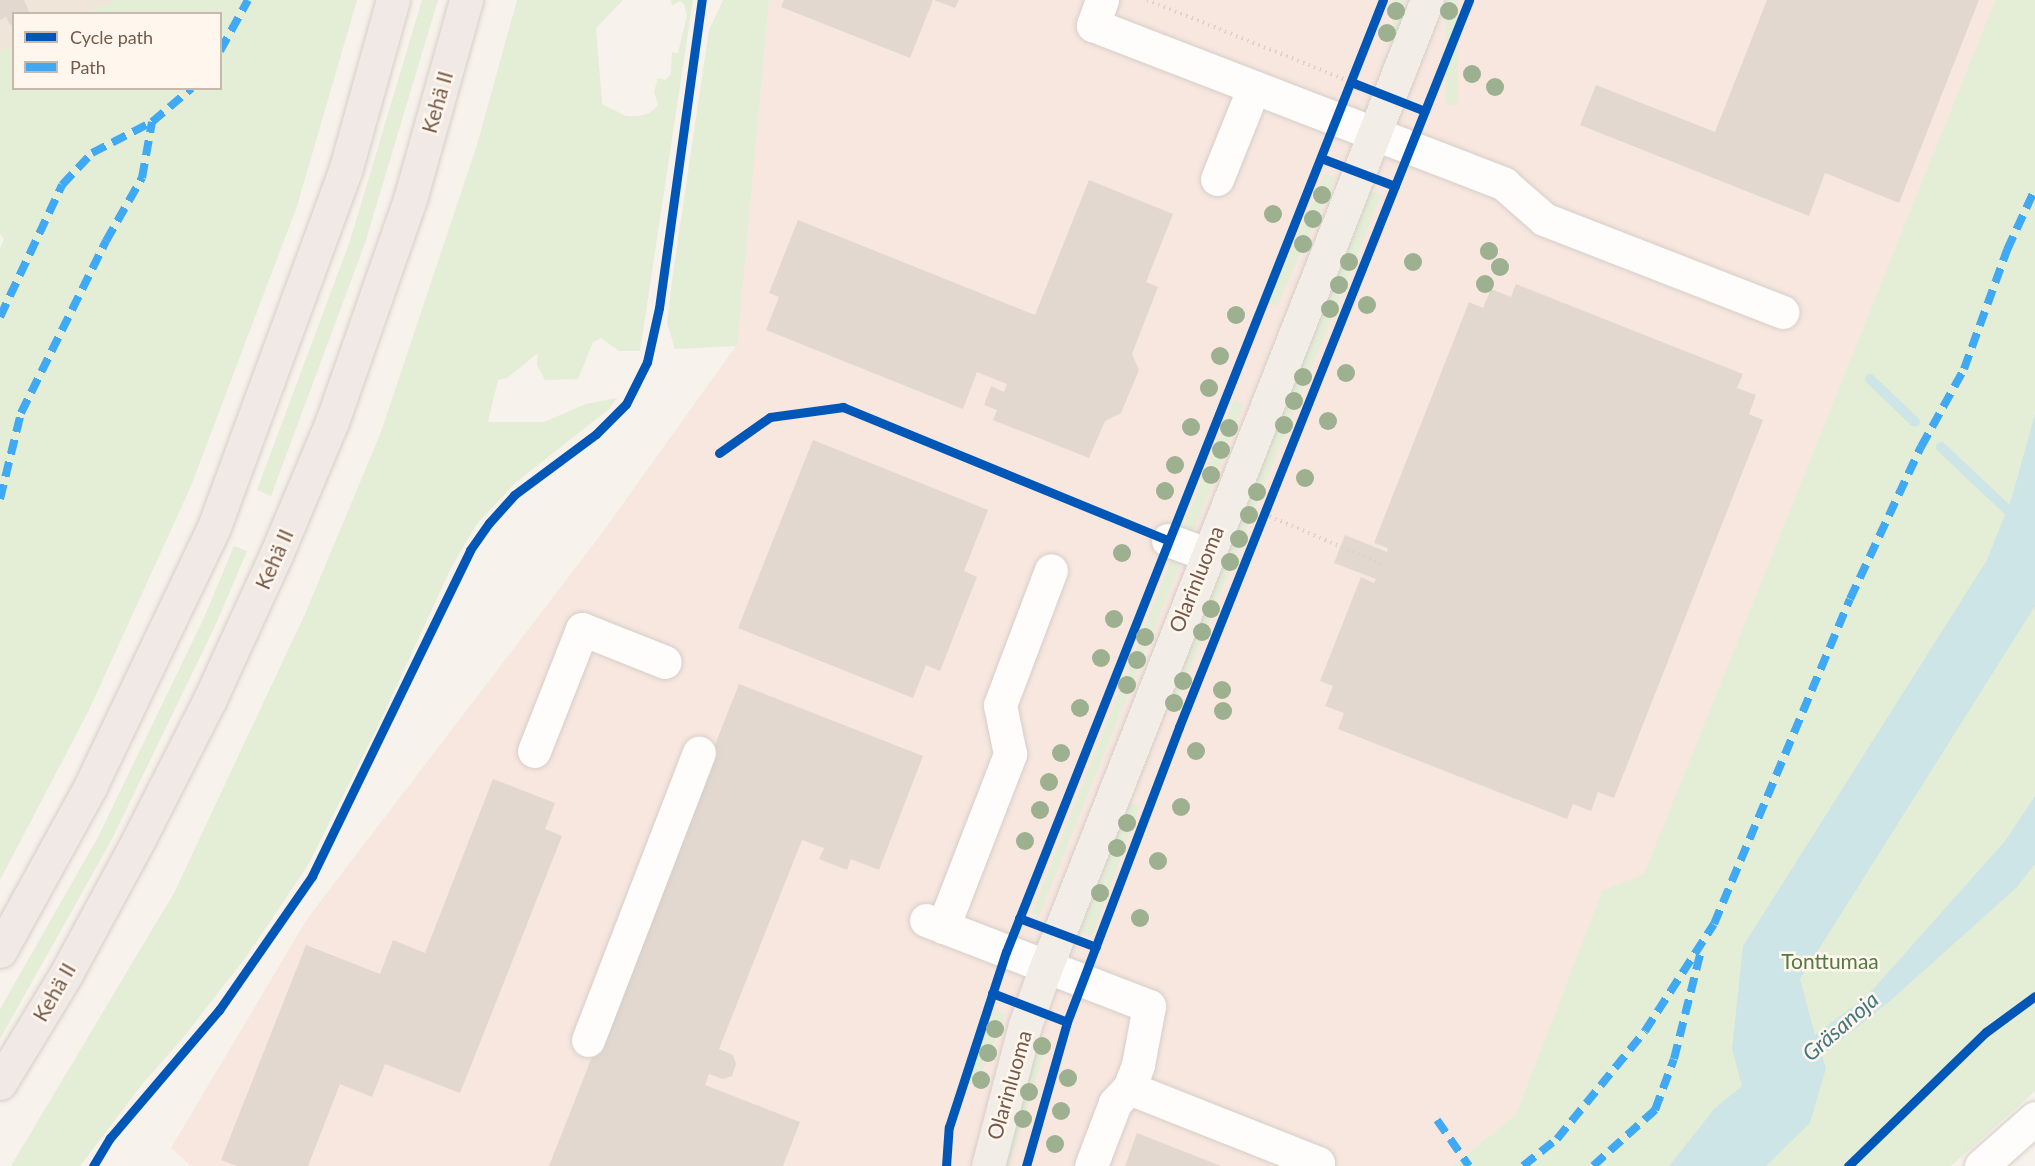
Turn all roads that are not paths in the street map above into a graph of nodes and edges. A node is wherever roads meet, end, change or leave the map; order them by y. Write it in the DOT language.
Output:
graph roads {
  1 [pos="393,0"];
  2 [pos="466,0"];
  3 [pos="1102,0"];
  4 [pos="1427,0"];
  5 [pos="1254,87"];
  6 [pos="1374,133"];
  7 [pos="1218,178"];
  8 [pos="1782,312"];
  9 [pos="1168,540"];
  10 [pos="1206,554"];
  11 [pos="1051,570"];
  12 [pos="664,662"];
  13 [pos="534,751"];
  14 [pos="699,753"];
  15 [pos="0,951"];
  16 [pos="1047,967"];
  17 [pos="588,1041"];
  18 [pos="0,1083"];
  19 [pos="1129,1088"];
  20 [pos="2035,1119"];
  21 [pos="988,1166"];
  22 [pos="1091,1166"];
  23 [pos="1317,1166"];
  24 [pos="1981,1166"];
  1 -- 15 [label="highway"];
  2 -- 18 [label="highway, Kehä II"];
  3 -- 5 [label="lane"];
  4 -- 6 [label="main road, Olarinluoma"];
  5 -- 6 [label="lane"];
  5 -- 7 [label="lane"];
  6 -- 8 [label="lane"];
  6 -- 10 [label="main road, Olarinluoma"];
  9 -- 10 [label="lane"];
  10 -- 16 [label="main road, Olarinluoma"];
  11 -- 16 [label="lane"];
  12 -- 13 [label="lane"];
  14 -- 17 [label="lane"];
  16 -- 19 [label="lane"];
  16 -- 21 [label="main road, Olarinluoma"];
  19 -- 22 [label="lane"];
  19 -- 23 [label="lane"];
  20 -- 24 [label="lane"];
}
